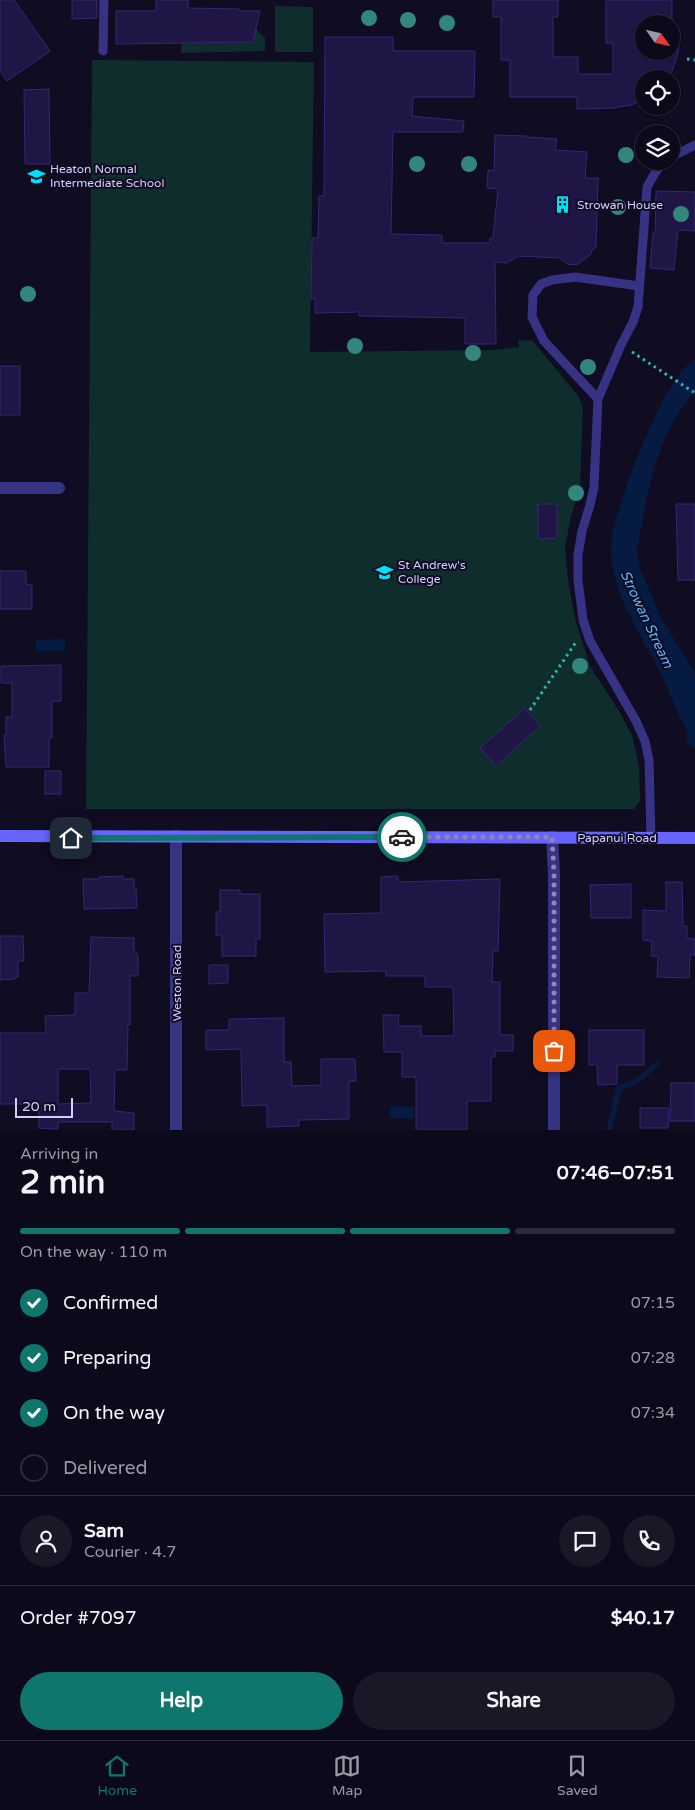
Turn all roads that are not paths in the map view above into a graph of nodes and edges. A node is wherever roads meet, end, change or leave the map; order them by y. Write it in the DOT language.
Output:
graph roads {
  1 [pos="104,0"];
  2 [pos="104,51"];
  3 [pos="695,145"];
  4 [pos="680,152"];
  5 [pos="657,170"];
  6 [pos="639,286"];
  7 [pos="598,399"];
  8 [pos="0,488"];
  9 [pos="59,488"];
  10 [pos="0,836"];
  11 [pos="176,836"];
  12 [pos="552,837"];
  13 [pos="651,838"];
  14 [pos="695,838"];
  15 [pos="176,1130"];
  16 [pos="554,1130"];
  1 -- 2 [label="lane"];
  3 -- 4 [label="lane"];
  5 -- 6 [label="lane"];
  6 -- 7 [label="lane"];
  6 -- 7 [label="lane"];
  7 -- 13 [label="lane"];
  8 -- 9 [label="street"];
  10 -- 11 [label="main road, Papanui Road"];
  11 -- 12 [label="main road, Papanui Road"];
  11 -- 15 [label="street, Weston Road"];
  12 -- 13 [label="main road, Papanui Road"];
  12 -- 16 [label="street"];
  13 -- 14 [label="main road, Papanui Road"];
}
